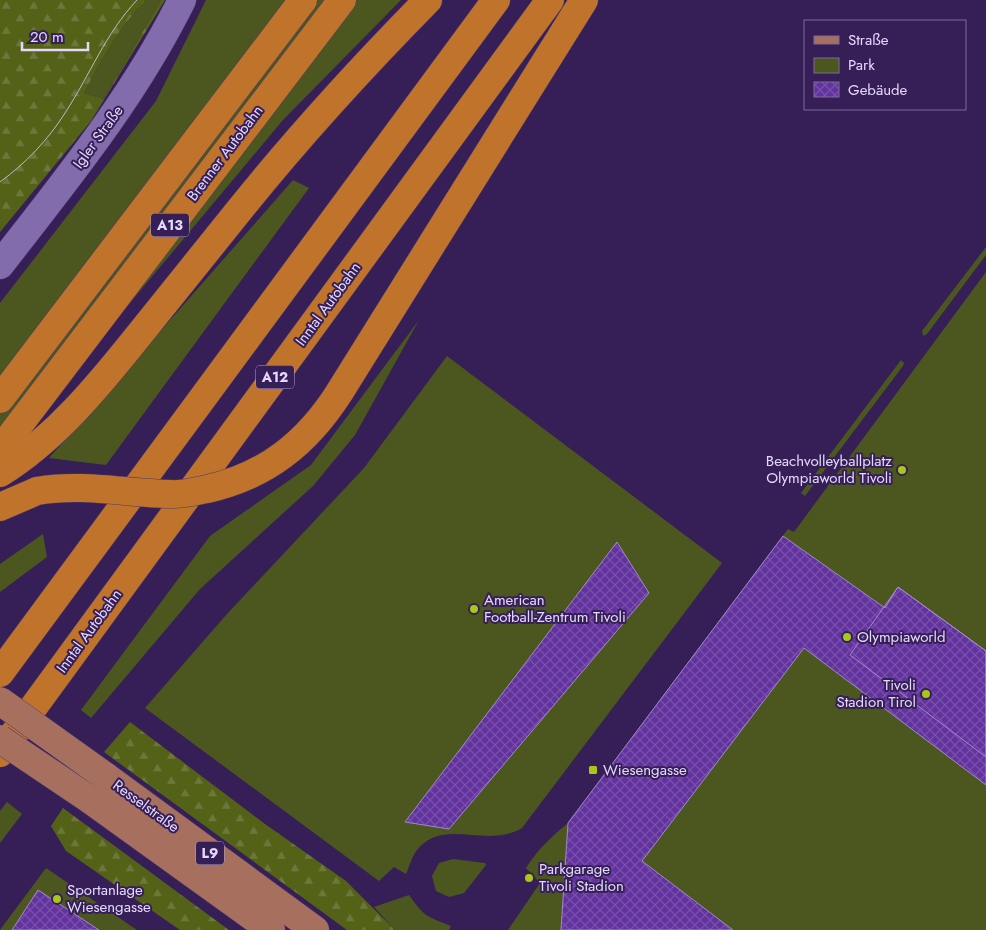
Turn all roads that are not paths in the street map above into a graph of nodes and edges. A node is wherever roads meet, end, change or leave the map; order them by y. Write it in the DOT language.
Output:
graph roads {
  1 [pos="182,0"];
  2 [pos="303,0"];
  3 [pos="342,0"];
  4 [pos="428,0"];
  5 [pos="496,0"];
  6 [pos="550,0"];
  7 [pos="584,0"];
  8 [pos="0,264"];
  9 [pos="0,399"];
  10 [pos="0,450"];
  11 [pos="0,473"];
  12 [pos="0,507"];
  13 [pos="0,673"];
  14 [pos="0,701"];
  15 [pos="0,740"];
  16 [pos="0,753"];
  17 [pos="271,930"];
  18 [pos="315,930"];
  1 -- 8 [label="main road, Igler Straße"];
  2 -- 9 [label="highway, Brenner Autobahn / A13"];
  3 -- 10 [label="highway, Brenner Autobahn / A13"];
  4 -- 11 [label="highway"];
  5 -- 13 [label="highway"];
  6 -- 16 [label="highway, Inntal Autobahn / A12"];
  7 -- 12 [label="highway, bridge"];
  14 -- 18 [label="main road, Resselstraße / L9, bridge"];
  15 -- 17 [label="main road, Resselstraße / L9, bridge"];
}
